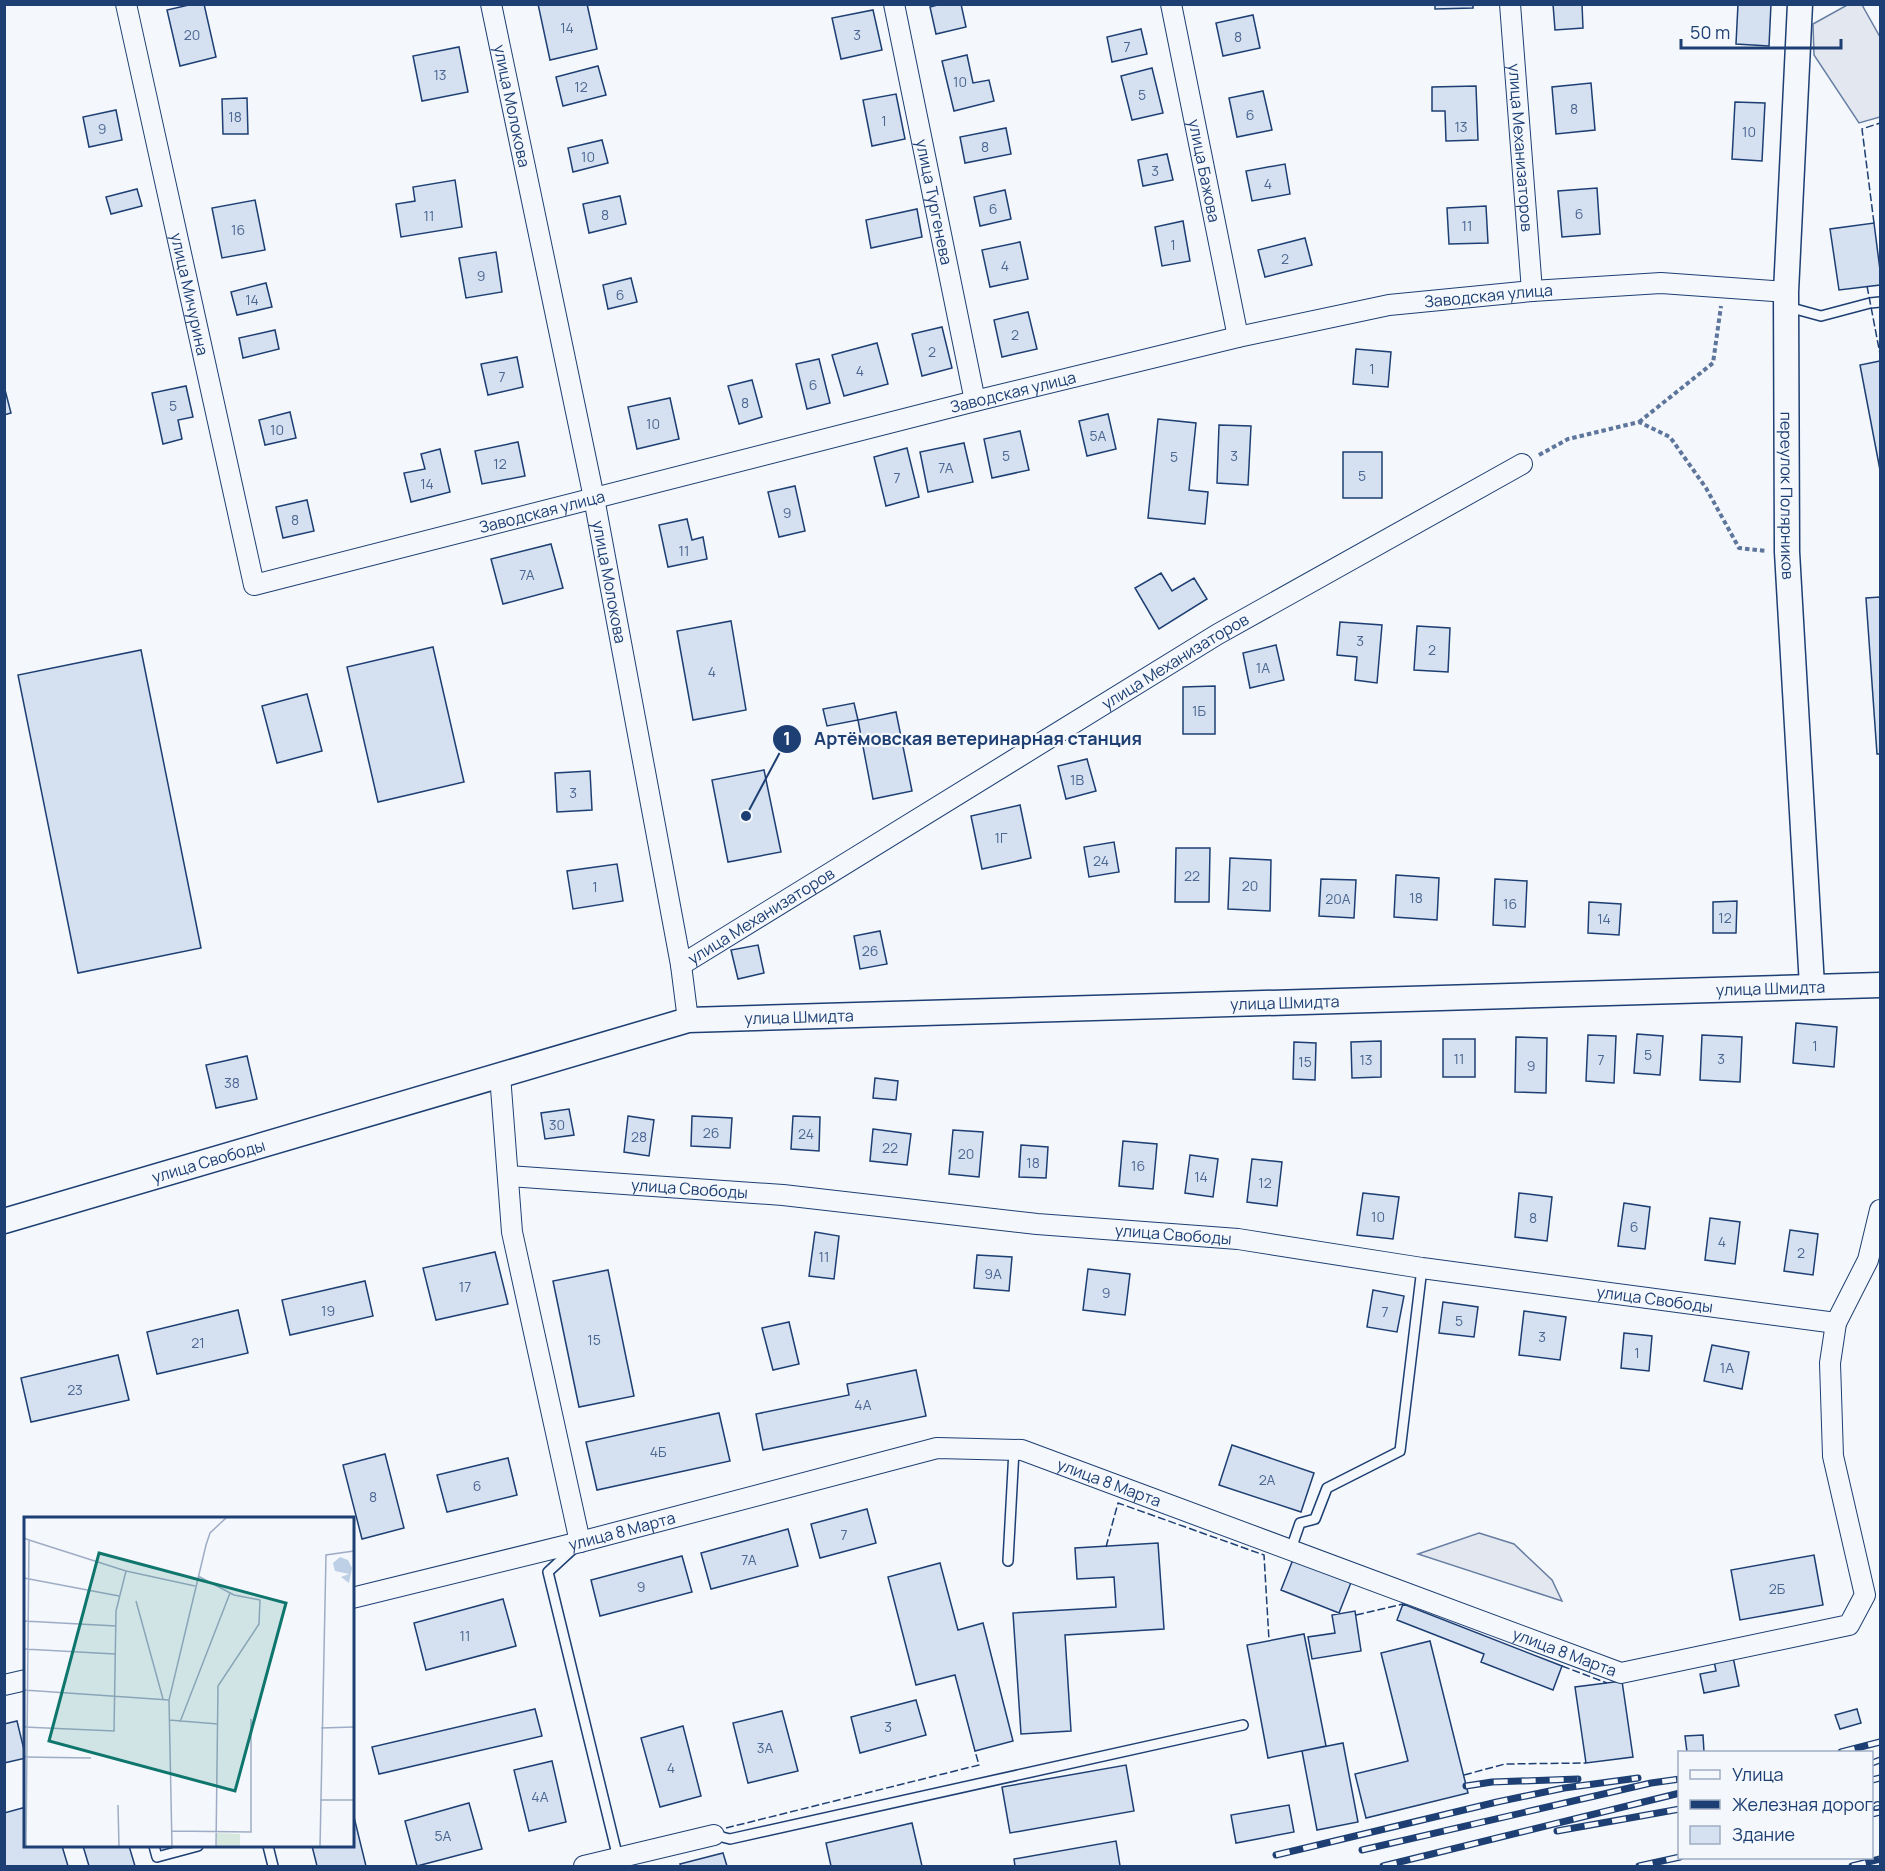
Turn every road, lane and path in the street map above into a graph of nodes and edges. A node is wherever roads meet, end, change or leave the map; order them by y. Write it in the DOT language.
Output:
graph roads {
  1 [pos="126,4"];
  2 [pos="492,4"];
  3 [pos="894,4"];
  4 [pos="1171,4"];
  5 [pos="1510,4"];
  6 [pos="1800,4"];
  7 [pos="1724,287"];
  8 [pos="1532,291"];
  9 [pos="1786,299"];
  10 [pos="1881,302"];
  11 [pos="1238,337"];
  12 [pos="975,401"];
  13 [pos="1639,422"];
  14 [pos="1522,464"];
  15 [pos="594,498"];
  16 [pos="1787,552"];
  17 [pos="254,585"];
  18 [pos="681,965"];
  19 [pos="1881,985"];
  20 [pos="1812,986"];
  21 [pos="688,1020"];
  22 [pos="500,1075"];
  23 [pos="508,1176"];
  24 [pos="1881,1210"];
  25 [pos="4,1221"];
  26 [pos="1422,1268"];
  27 [pos="1836,1323"];
  28 [pos="1014,1450"];
  29 [pos="580,1542"];
  30 [pos="1291,1549"];
  31 [pos="1008,1561"];
  32 [pos="354,1598"];
  33 [pos="24,1680"];
  34 [pos="4,1685"];
  35 [pos="1243,1725"];
  36 [pos="714,1834"];
  37 [pos="154,1847"];
  38 [pos="191,1847"];
  39 [pos="268,1847"];
  40 [pos="618,1858"];
  41 [pos="273,1866"];
  42 [pos="584,1866"];
  1 -- 17 [label="street, улица Мичурина"];
  2 -- 15 [label="street, улица Молокова"];
  3 -- 12 [label="street, улица Тургенева"];
  4 -- 11 [label="street, улица Бажова"];
  5 -- 8 [label="street, улица Механизаторов"];
  6 -- 9 [label="street, переулок Полярников"];
  7 -- 8 [label="street, Заводская улица"];
  7 -- 9 [label="street, Заводская улица"];
  7 -- 13 [label="path"];
  8 -- 11 [label="street, Заводская улица"];
  9 -- 10 [label="lane"];
  9 -- 16 [label="street, переулок Полярников"];
  11 -- 12 [label="street, Заводская улица"];
  12 -- 15 [label="street, Заводская улица"];
  13 -- 14 [label="path"];
  13 -- 16 [label="path"];
  14 -- 18 [label="street, улица Механизаторов"];
  15 -- 17 [label="street, Заводская улица"];
  15 -- 18 [label="street, улица Молокова"];
  16 -- 20 [label="street, переулок Полярников"];
  18 -- 21 [label="street, улица Молокова"];
  19 -- 20 [label="street, улица Шмидта"];
  20 -- 21 [label="street, улица Шмидта"];
  21 -- 22 [label="street, улица Свободы"];
  22 -- 23 [label="street"];
  22 -- 25 [label="street, улица Свободы"];
  23 -- 26 [label="street, улица Свободы"];
  23 -- 29 [label="street"];
  24 -- 27 [label="street"];
  26 -- 27 [label="street, улица Свободы"];
  26 -- 30 [label="lane"];
  27 -- 30 [label="street, улица 8 Марта"];
  28 -- 29 [label="street, улица 8 Марта"];
  28 -- 30 [label="street, улица 8 Марта"];
  28 -- 31 [label="lane"];
  29 -- 32 [label="street, улица 8 Марта"];
  29 -- 40 [label="lane"];
  33 -- 34 [label="street"];
  35 -- 36 [label="lane"];
  36 -- 40 [label="street"];
  37 -- 38 [label="lane"];
  39 -- 41 [label="lane"];
  40 -- 42 [label="street"];
}
